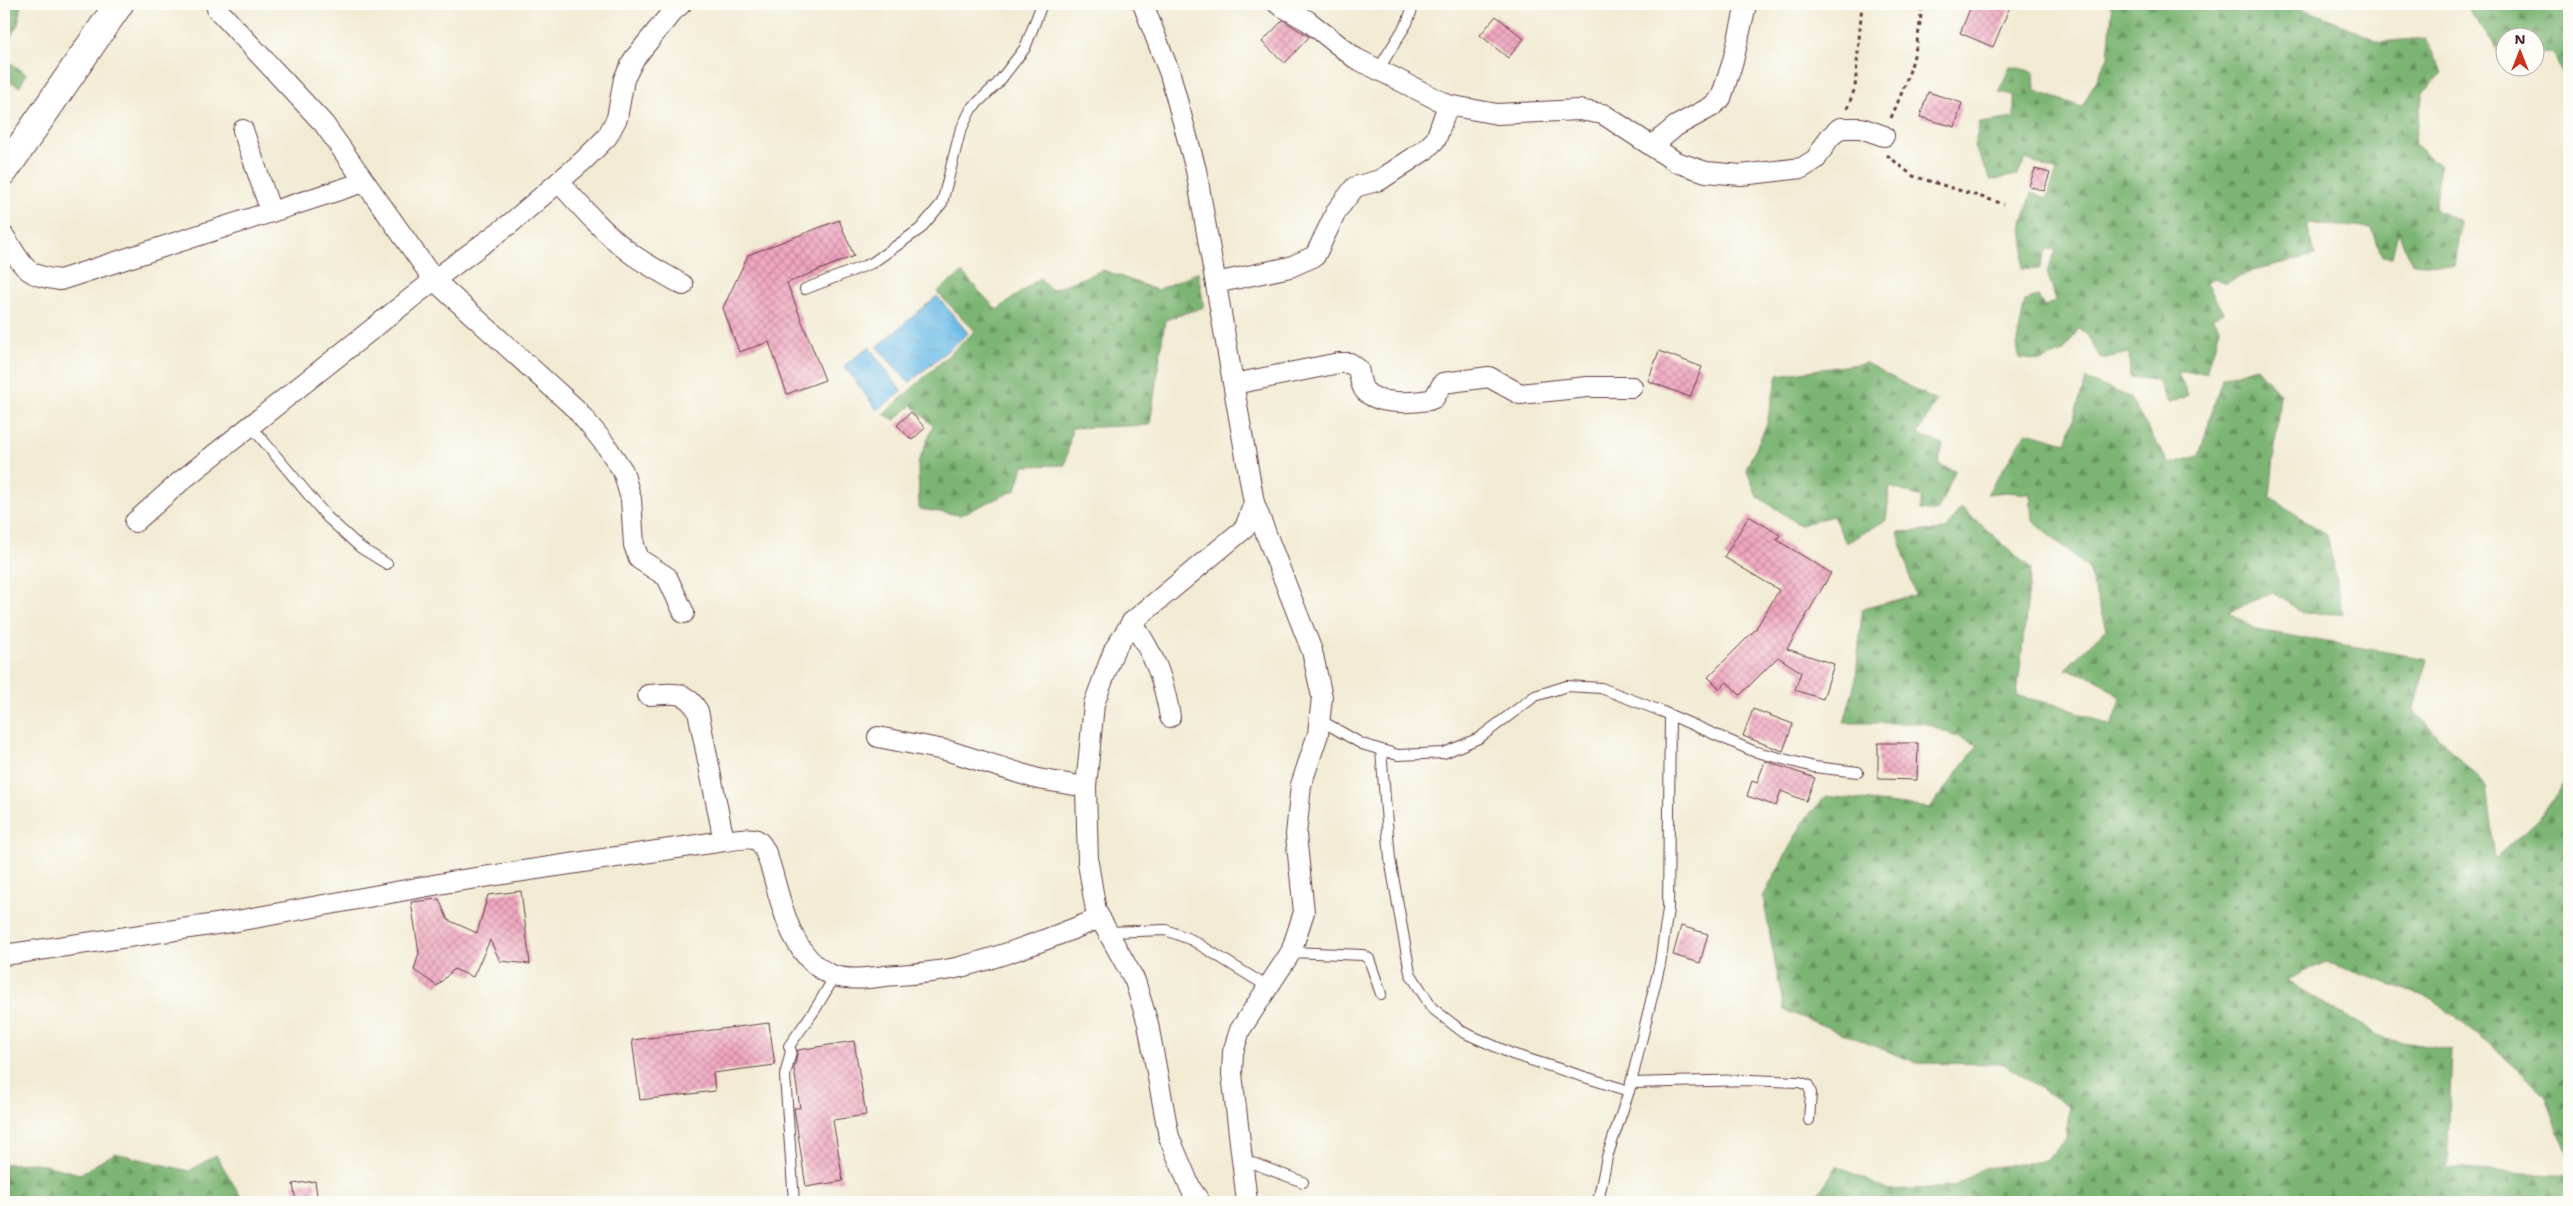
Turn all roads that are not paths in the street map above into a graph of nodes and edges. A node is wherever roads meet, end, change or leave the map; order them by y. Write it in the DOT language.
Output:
graph roads {
  1 [pos="119,4"];
  2 [pos="1042,4"];
  3 [pos="1142,4"];
  4 [pos="1278,4"];
  5 [pos="1414,4"];
  6 [pos="1746,5"];
  7 [pos="674,6"];
  8 [pos="217,9"];
  9 [pos="1378,70"];
  10 [pos="1448,105"];
  11 [pos="243,130"];
  12 [pos="1884,136"];
  13 [pos="1652,146"];
  14 [pos="4,171"];
  15 [pos="364,182"];
  16 [pos="559,182"];
  17 [pos="271,212"];
  18 [pos="4,236"];
  19 [pos="434,280"];
  20 [pos="1216,283"];
  21 [pos="683,285"];
  22 [pos="805,289"];
  23 [pos="1234,384"];
  24 [pos="1632,388"];
  25 [pos="251,426"];
  26 [pos="1254,503"];
  27 [pos="135,522"];
  28 [pos="387,564"];
  29 [pos="684,614"];
  30 [pos="1132,622"];
  31 [pos="648,695"];
  32 [pos="1666,713"];
  33 [pos="1170,716"];
  34 [pos="1320,720"];
  35 [pos="878,737"];
  36 [pos="1381,750"];
  37 [pos="1858,772"];
  38 [pos="1086,788"];
  39 [pos="724,841"];
  40 [pos="1104,925"];
  41 [pos="1291,952"];
  42 [pos="4,955"];
  43 [pos="834,976"];
  44 [pos="1268,987"];
  45 [pos="1381,994"];
  46 [pos="1627,1087"];
  47 [pos="1809,1120"];
  48 [pos="1242,1159"];
  49 [pos="1303,1182"];
  50 [pos="794,1202"];
  51 [pos="1200,1202"];
  52 [pos="1247,1202"];
  53 [pos="1598,1202"];
  1 -- 14 [label="street"];
  2 -- 22 [label="lane"];
  3 -- 20 [label="street"];
  4 -- 9 [label="street"];
  5 -- 9 [label="lane"];
  6 -- 13 [label="street"];
  7 -- 16 [label="street"];
  8 -- 15 [label="street"];
  9 -- 10 [label="street"];
  10 -- 13 [label="street"];
  10 -- 20 [label="street"];
  11 -- 17 [label="street"];
  12 -- 13 [label="street"];
  15 -- 17 [label="street"];
  15 -- 19 [label="street"];
  16 -- 19 [label="street"];
  16 -- 21 [label="street"];
  17 -- 18 [label="street"];
  19 -- 25 [label="street"];
  19 -- 29 [label="street"];
  20 -- 23 [label="street"];
  23 -- 24 [label="street"];
  23 -- 26 [label="street"];
  25 -- 27 [label="street"];
  25 -- 28 [label="lane"];
  26 -- 30 [label="street"];
  26 -- 34 [label="street"];
  30 -- 33 [label="street"];
  30 -- 38 [label="street"];
  31 -- 39 [label="street"];
  32 -- 36 [label="lane"];
  32 -- 37 [label="lane"];
  32 -- 46 [label="lane"];
  34 -- 36 [label="lane"];
  34 -- 41 [label="street"];
  35 -- 38 [label="street"];
  36 -- 46 [label="lane"];
  38 -- 40 [label="street"];
  39 -- 42 [label="street"];
  39 -- 43 [label="street"];
  40 -- 43 [label="street"];
  40 -- 44 [label="lane"];
  40 -- 51 [label="street"];
  41 -- 44 [label="street"];
  41 -- 45 [label="lane"];
  43 -- 50 [label="lane"];
  44 -- 48 [label="street"];
  46 -- 47 [label="lane"];
  46 -- 53 [label="lane"];
  48 -- 49 [label="lane"];
  48 -- 52 [label="street"];
}
